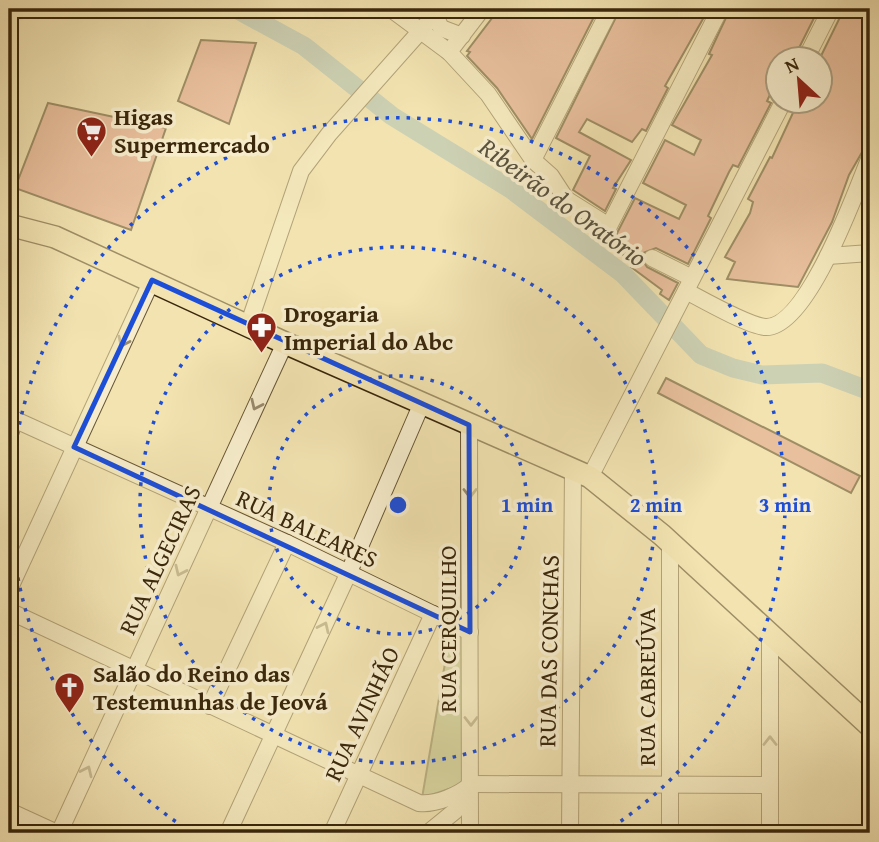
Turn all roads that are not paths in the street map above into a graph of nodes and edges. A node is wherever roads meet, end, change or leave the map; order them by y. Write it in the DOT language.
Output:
graph roads {
  1 [pos="391,9"];
  2 [pos="482,9"];
  3 [pos="610,9"];
  4 [pos="720,9"];
  5 [pos="831,9"];
  6 [pos="438,12"];
  7 [pos="421,32"];
  8 [pos="463,36"];
  9 [pos="812,46"];
  10 [pos="449,52"];
  11 [pos="776,116"];
  12 [pos="870,158"];
  13 [pos="533,160"];
  14 [pos="9,227"];
  15 [pos="870,253"];
  16 [pos="828,256"];
  17 [pos="652,258"];
  18 [pos="152,279"];
  19 [pos="689,284"];
  20 [pos="248,326"];
  21 [pos="285,343"];
  22 [pos="422,403"];
  23 [pos="9,417"];
  24 [pos="469,425"];
  25 [pos="74,447"];
  26 [pos="582,472"];
  27 [pos="208,509"];
  28 [pos="670,542"];
  29 [pos="288,543"];
  30 [pos="349,572"];
  31 [pos="9,590"];
  32 [pos="9,611"];
  33 [pos="433,614"];
  34 [pos="470,632"];
  35 [pos="770,634"];
  36 [pos="135,668"];
  37 [pos="210,705"];
  38 [pos="870,726"];
  39 [pos="275,733"];
  40 [pos="360,773"];
  41 [pos="570,784"];
  42 [pos="770,785"];
  43 [pos="670,786"];
  44 [pos="466,788"];
  45 [pos="9,811"];
  46 [pos="58,833"];
  47 [pos="228,833"];
  48 [pos="332,833"];
  49 [pos="428,833"];
  50 [pos="470,833"];
  51 [pos="570,833"];
  52 [pos="670,833"];
  53 [pos="770,833"];
  1 -- 7 [label="street"];
  2 -- 8 [label="street"];
  3 -- 13 [label="street"];
  4 -- 13 [label="street"];
  5 -- 9 [label="street"];
  6 -- 7 [label="street"];
  6 -- 8 [label="street"];
  7 -- 10 [label="street"];
  7 -- 20 [label="street"];
  8 -- 10 [label="street"];
  10 -- 13 [label="street"];
  11 -- 19 [label="street"];
  12 -- 16 [label="street"];
  14 -- 18 [label="main road"];
  15 -- 16 [label="street"];
  16 -- 19 [label="street"];
  17 -- 19 [label="street"];
  18 -- 20 [label="main road"];
  18 -- 25 [label="street, one-way"];
  19 -- 26 [label="street"];
  20 -- 21 [label="main road"];
  21 -- 22 [label="main road"];
  21 -- 27 [label="street, RUA ALGECIRAS, one-way"];
  22 -- 24 [label="main road"];
  22 -- 30 [label="street"];
  23 -- 25 [label="street, RUA BALEARES"];
  24 -- 26 [label="main road"];
  24 -- 34 [label="street, RUA CERQUILHO, one-way"];
  25 -- 27 [label="street, RUA BALEARES"];
  25 -- 31 [label="street"];
  26 -- 28 [label="main road"];
  26 -- 41 [label="street, RUA DAS CONCHAS"];
  27 -- 29 [label="street, RUA BALEARES"];
  27 -- 36 [label="street, RUA ALGECIRAS, one-way"];
  28 -- 35 [label="main road"];
  28 -- 43 [label="street, RUA CABREÚVA"];
  29 -- 30 [label="street, RUA BALEARES"];
  29 -- 37 [label="street"];
  30 -- 33 [label="street, RUA BALEARES"];
  39 -- 30 [label="street, one-way"];
  32 -- 36 [label="street"];
  33 -- 34 [label="street, RUA BALEARES"];
  33 -- 40 [label="street, RUA AVINHÃO"];
  34 -- 44 [label="street, RUA CERQUILHO, one-way"];
  35 -- 38 [label="main road"];
  42 -- 35 [label="street, one-way"];
  36 -- 37 [label="street"];
  46 -- 36 [label="street, RUA ALGECIRAS, one-way"];
  37 -- 39 [label="street"];
  39 -- 40 [label="street"];
  39 -- 47 [label="street"];
  40 -- 44 [label="street"];
  40 -- 48 [label="street, RUA AVINHÃO"];
  41 -- 43 [label="street"];
  41 -- 44 [label="street"];
  41 -- 51 [label="street, RUA DAS CONCHAS"];
  42 -- 43 [label="street"];
  42 -- 53 [label="street"];
  43 -- 52 [label="street, RUA CABREÚVA"];
  44 -- 49 [label="street"];
  44 -- 50 [label="street, RUA CERQUILHO"];
  45 -- 46 [label="street"];
}
